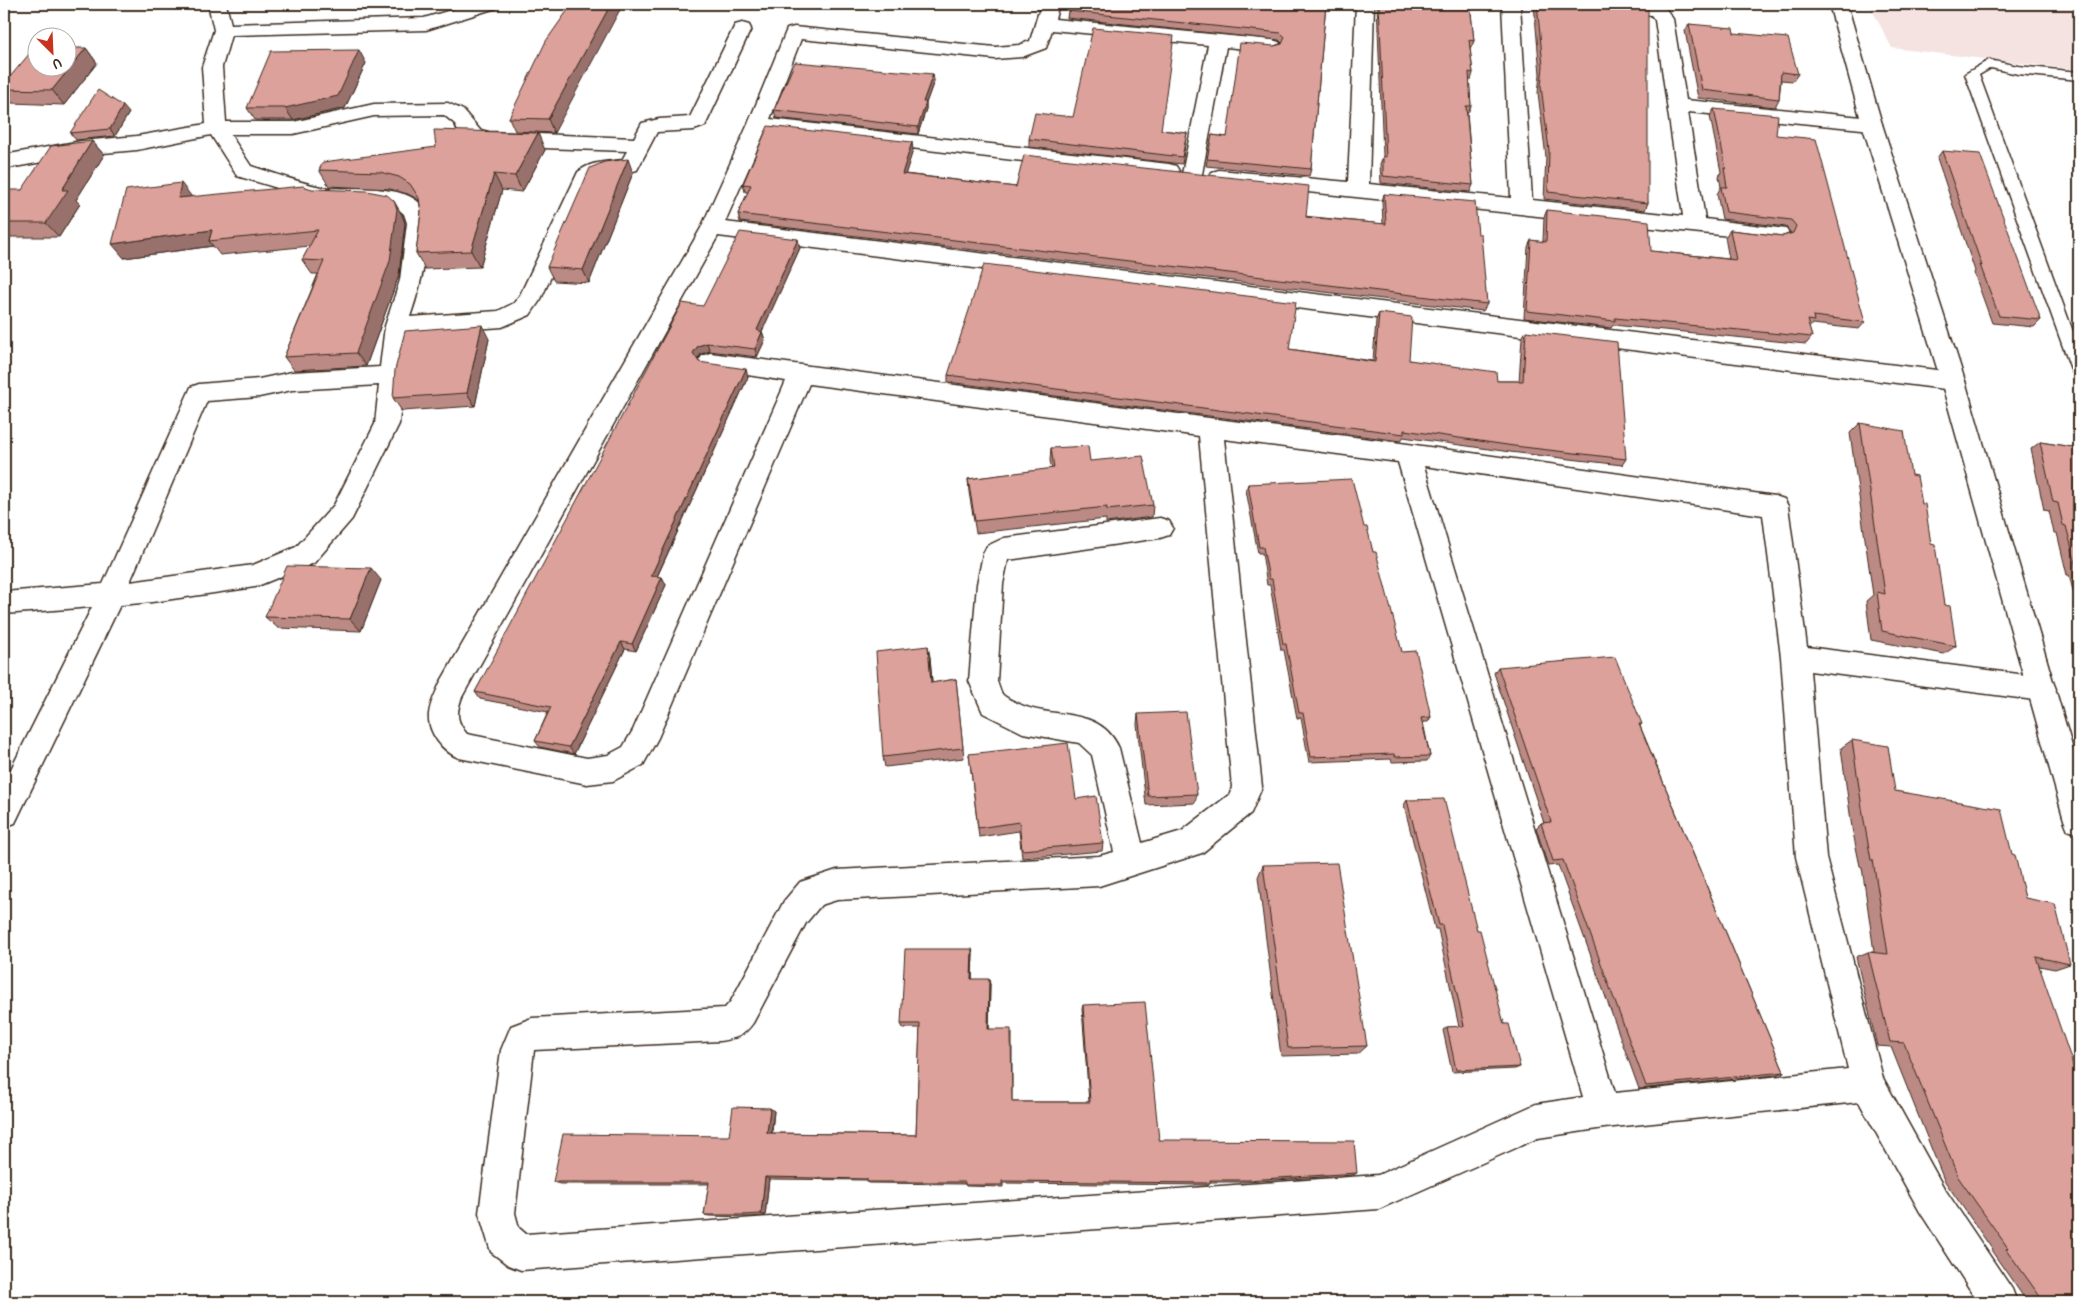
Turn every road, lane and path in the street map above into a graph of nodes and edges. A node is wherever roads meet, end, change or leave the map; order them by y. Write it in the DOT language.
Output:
graph roads {
  1 [pos="217,4"];
  2 [pos="489,4"];
  3 [pos="1365,4"];
  4 [pos="1511,4"];
  5 [pos="1611,4"];
  6 [pos="1838,4"];
  7 [pos="1047,14"];
  8 [pos="742,29"];
  9 [pos="223,30"];
  10 [pos="1218,41"];
  11 [pos="1272,46"];
  12 [pos="2079,76"];
  13 [pos="1677,105"];
  14 [pos="758,124"];
  15 [pos="1872,124"];
  16 [pos="216,128"];
  17 [pos="639,145"];
  18 [pos="4,162"];
  19 [pos="1192,174"];
  20 [pos="1358,191"];
  21 [pos="1522,206"];
  22 [pos="1695,226"];
  23 [pos="712,228"];
  24 [pos="1778,234"];
  25 [pos="396,326"];
  26 [pos="710,362"];
  27 [pos="2079,369"];
  28 [pos="391,374"];
  29 [pos="801,374"];
  30 [pos="1953,381"];
  31 [pos="1211,428"];
  32 [pos="1408,454"];
  33 [pos="1160,528"];
  34 [pos="111,595"];
  35 [pos="4,603"];
  36 [pos="1795,657"];
  37 [pos="2042,689"];
  38 [pos="4,813"];
  39 [pos="2079,820"];
  40 [pos="1131,862"];
  41 [pos="1868,1084"];
  42 [pos="1604,1111"];
  43 [pos="1999,1302"];
  1 -- 9 [label="street"];
  2 -- 9 [label="street"];
  3 -- 20 [label="street"];
  4 -- 21 [label="street"];
  5 -- 13 [label="street"];
  6 -- 15 [label="street"];
  7 -- 10 [label="street"];
  7 -- 14 [label="street"];
  8 -- 17 [label="street"];
  9 -- 16 [label="street"];
  10 -- 11 [label="street"];
  10 -- 19 [label="street"];
  12 -- 27 [label="lane"];
  13 -- 15 [label="street"];
  13 -- 22 [label="street"];
  14 -- 19 [label="street"];
  14 -- 23 [label="street"];
  15 -- 30 [label="street"];
  16 -- 17 [label="street"];
  16 -- 18 [label="street"];
  16 -- 25 [label="street"];
  17 -- 25 [label="street"];
  19 -- 20 [label="street"];
  20 -- 21 [label="street"];
  21 -- 22 [label="street"];
  22 -- 24 [label="street"];
  23 -- 29 [label="street"];
  23 -- 30 [label="street"];
  25 -- 28 [label="street"];
  26 -- 29 [label="street"];
  28 -- 34 [label="street"];
  28 -- 34 [label="street"];
  29 -- 31 [label="street"];
  30 -- 37 [label="street"];
  31 -- 32 [label="street"];
  31 -- 40 [label="street"];
  32 -- 36 [label="street"];
  32 -- 42 [label="street"];
  33 -- 40 [label="street"];
  34 -- 35 [label="street"];
  34 -- 38 [label="street"];
  36 -- 37 [label="street"];
  36 -- 41 [label="street"];
  37 -- 39 [label="street"];
  40 -- 42 [label="street"];
  41 -- 42 [label="street"];
  41 -- 43 [label="street"];
}
